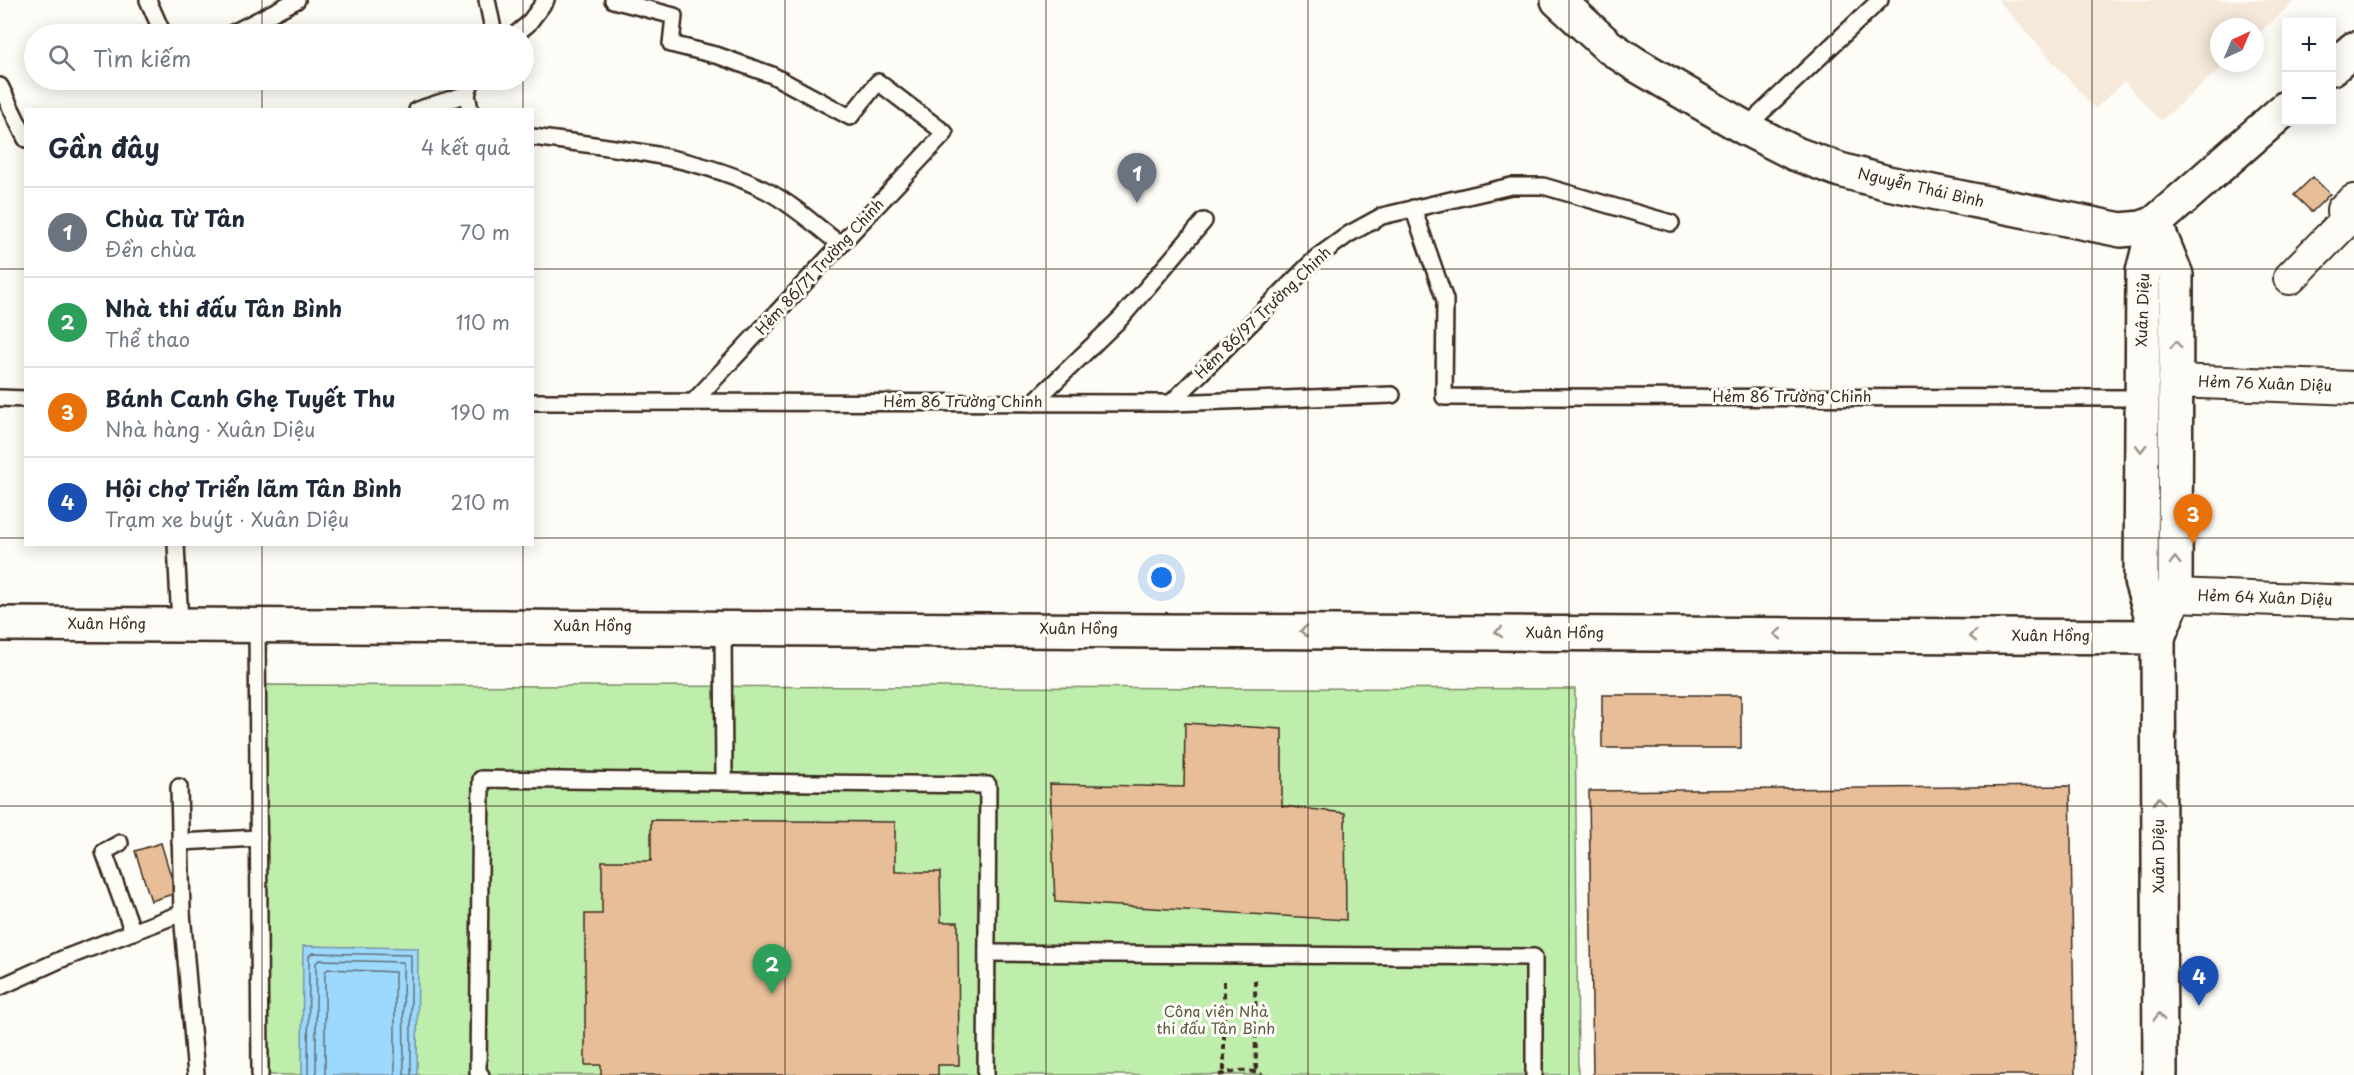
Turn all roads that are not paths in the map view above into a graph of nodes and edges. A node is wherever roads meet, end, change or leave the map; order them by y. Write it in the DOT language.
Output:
graph roads {
  1 [pos="148,0"];
  2 [pos="297,0"];
  3 [pos="487,0"];
  4 [pos="546,0"];
  5 [pos="613,0"];
  6 [pos="1558,0"];
  7 [pos="1880,0"];
  8 [pos="159,24"];
  9 [pos="250,24"];
  10 [pos="492,24"];
  11 [pos="528,24"];
  12 [pos="2354,49"];
  13 [pos="2336,64"];
  14 [pos="0,86"];
  15 [pos="462,90"];
  16 [pos="469,90"];
  17 [pos="422,108"];
  18 [pos="470,108"];
  19 [pos="2282,112"];
  20 [pos="1745,128"];
  21 [pos="24,135"];
  22 [pos="534,137"];
  23 [pos="2354,201"];
  24 [pos="1413,207"];
  25 [pos="1204,221"];
  26 [pos="1671,223"];
  27 [pos="2155,223"];
  28 [pos="841,245"];
  29 [pos="2290,278"];
  30 [pos="2175,381"];
  31 [pos="2354,388"];
  32 [pos="1392,395"];
  33 [pos="0,398"];
  34 [pos="2141,398"];
  35 [pos="24,399"];
  36 [pos="694,401"];
  37 [pos="534,402"];
  38 [pos="1033,403"];
  39 [pos="1171,403"];
  40 [pos="176,546"];
  41 [pos="2175,595"];
  42 [pos="2354,602"];
  43 [pos="0,624"];
  44 [pos="180,624"];
  45 [pos="257,624"];
  46 [pos="723,627"];
  47 [pos="2158,637"];
  48 [pos="724,780"];
  49 [pos="179,787"];
  50 [pos="258,838"];
  51 [pos="180,842"];
  52 [pos="120,843"];
  53 [pos="182,913"];
  54 [pos="133,932"];
  55 [pos="987,953"];
  56 [pos="0,987"];
  57 [pos="196,1075"];
  58 [pos="260,1075"];
  59 [pos="481,1075"];
  60 [pos="986,1075"];
  61 [pos="1534,1075"];
  62 [pos="2160,1075"];
  1 -- 8 [label="lane"];
  2 -- 9 [label="lane"];
  3 -- 10 [label="lane"];
  4 -- 11 [label="lane"];
  5 -- 28 [label="lane, Hẻm 86/71 Trường Chinh"];
  6 -- 20 [label="main road, Nguyễn Thái Bình"];
  7 -- 20 [label="lane"];
  12 -- 13 [label="main road"];
  14 -- 21 [label="lane"];
  15 -- 17 [label="lane"];
  16 -- 18 [label="lane"];
  19 -- 27 [label="main road, Nguyễn Thái Bình"];
  20 -- 27 [label="main road, Nguyễn Thái Bình"];
  22 -- 28 [label="lane"];
  23 -- 29 [label="street"];
  24 -- 26 [label="lane, Hẻm 86/97 Trường Chinh"];
  24 -- 34 [label="lane, Hẻm 86 Trường Chinh"];
  24 -- 39 [label="lane, Hẻm 86/97 Trường Chinh"];
  25 -- 38 [label="lane"];
  30 -- 27 [label="main road, Xuân Diệu, one-way"];
  27 -- 34 [label="main road, Xuân Diệu"];
  28 -- 36 [label="lane, Hẻm 86/71 Trường Chinh"];
  30 -- 31 [label="street, Hẻm 76 Xuân Diệu"];
  41 -- 30 [label="main road, Xuân Diệu, one-way"];
  32 -- 39 [label="lane, Hẻm 86 Trường Chinh"];
  33 -- 35 [label="lane"];
  34 -- 47 [label="main road, Xuân Diệu, one-way"];
  36 -- 37 [label="lane, Hẻm 86 Trường Chinh"];
  36 -- 38 [label="lane, Hẻm 86 Trường Chinh"];
  38 -- 39 [label="lane, Hẻm 86 Trường Chinh"];
  40 -- 44 [label="lane"];
  41 -- 42 [label="street, Hẻm 64 Xuân Diệu"];
  41 -- 47 [label="main road, Xuân Diệu"];
  43 -- 44 [label="main road, Xuân Hồng"];
  44 -- 45 [label="main road, Xuân Hồng"];
  45 -- 46 [label="main road, Xuân Hồng"];
  45 -- 50 [label="lane"];
  47 -- 46 [label="main road, Xuân Hồng, one-way"];
  46 -- 48 [label="lane"];
  62 -- 47 [label="main road, Xuân Diệu, one-way"];
  48 -- 55 [label="lane"];
  48 -- 59 [label="lane"];
  49 -- 51 [label="lane"];
  50 -- 51 [label="lane"];
  50 -- 58 [label="lane"];
  51 -- 53 [label="lane"];
  52 -- 54 [label="lane"];
  53 -- 54 [label="lane"];
  53 -- 57 [label="lane"];
  54 -- 56 [label="lane"];
  55 -- 60 [label="lane"];
  55 -- 61 [label="lane"];
}
